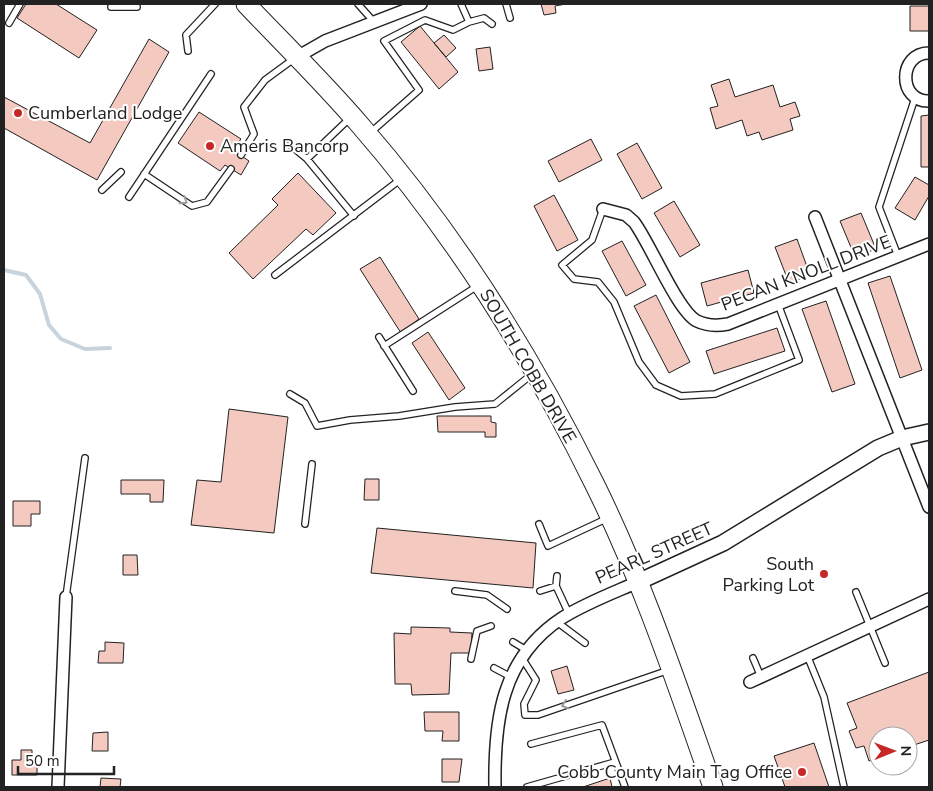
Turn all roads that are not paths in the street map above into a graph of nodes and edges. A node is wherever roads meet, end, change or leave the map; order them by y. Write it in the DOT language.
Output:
graph roads {
  1 [pos="20,4"];
  2 [pos="136,4"];
  3 [pos="215,4"];
  4 [pos="246,4"];
  5 [pos="358,4"];
  6 [pos="422,4"];
  7 [pos="461,4"];
  8 [pos="506,4"];
  9 [pos="110,7"];
  10 [pos="510,18"];
  11 [pos="9,22"];
  12 [pos="374,22"];
  13 [pos="469,22"];
  14 [pos="492,24"];
  15 [pos="188,51"];
  16 [pos="929,53"];
  17 [pos="297,57"];
  18 [pos="211,74"];
  19 [pos="915,98"];
  20 [pos="929,101"];
  21 [pos="352,116"];
  22 [pos="368,135"];
  23 [pos="290,145"];
  24 [pos="241,155"];
  25 [pos="307,159"];
  26 [pos="231,169"];
  27 [pos="121,172"];
  28 [pos="144,174"];
  29 [pos="403,177"];
  30 [pos="102,190"];
  31 [pos="129,197"];
  32 [pos="603,209"];
  33 [pos="354,216"];
  34 [pos="815,217"];
  35 [pos="929,244"];
  36 [pos="898,256"];
  37 [pos="275,275"];
  38 [pos="840,280"];
  39 [pos="480,284"];
  40 [pos="778,304"];
  41 [pos="379,336"];
  42 [pos="384,346"];
  43 [pos="535,372"];
  44 [pos="413,391"];
  45 [pos="290,394"];
  46 [pos="929,432"];
  47 [pos="902,438"];
  48 [pos="85,458"];
  49 [pos="312,464"];
  50 [pos="929,507"];
  51 [pos="610,517"];
  52 [pos="305,524"];
  53 [pos="539,524"];
  54 [pos="557,576"];
  55 [pos="638,582"];
  56 [pos="556,586"];
  57 [pos="455,591"];
  58 [pos="540,591"];
  59 [pos="856,592"];
  60 [pos="66,597"];
  61 [pos="929,599"];
  62 [pos="507,609"];
  63 [pos="569,614"];
  64 [pos="557,622"];
  65 [pos="871,624"];
  66 [pos="491,626"];
  67 [pos="513,642"];
  68 [pos="585,643"];
  69 [pos="525,654"];
  70 [pos="807,655"];
  71 [pos="753,658"];
  72 [pos="471,659"];
  73 [pos="885,662"];
  74 [pos="494,668"];
  75 [pos="671,669"];
  76 [pos="511,677"];
  77 [pos="761,677"];
  78 [pos="750,682"];
  79 [pos="531,744"];
  80 [pos="615,762"];
  81 [pos="58,787"];
  82 [pos="495,787"];
  83 [pos="527,787"];
  84 [pos="625,787"];
  85 [pos="713,787"];
  86 [pos="844,787"];
  1 -- 11 [label="lane"];
  2 -- 9 [label="lane"];
  3 -- 15 [label="lane"];
  4 -- 17 [label="main road, SOUTH COBB DRIVE"];
  5 -- 12 [label="lane"];
  6 -- 12 [label="street"];
  7 -- 13 [label="lane"];
  8 -- 10 [label="lane"];
  12 -- 17 [label="street"];
  13 -- 14 [label="lane"];
  13 -- 22 [label="lane"];
  16 -- 19 [label="street"];
  17 -- 21 [label="main road, SOUTH COBB DRIVE"];
  17 -- 24 [label="lane"];
  18 -- 28 [label="lane"];
  19 -- 20 [label="street"];
  19 -- 36 [label="lane"];
  21 -- 22 [label="main road, SOUTH COBB DRIVE"];
  21 -- 25 [label="lane"];
  22 -- 29 [label="main road, SOUTH COBB DRIVE"];
  23 -- 25 [label="lane"];
  25 -- 33 [label="lane"];
  28 -- 26 [label="lane, one-way"];
  27 -- 30 [label="lane"];
  28 -- 31 [label="lane"];
  29 -- 33 [label="lane"];
  29 -- 39 [label="main road, SOUTH COBB DRIVE"];
  32 -- 40 [label="street, PECAN KNOLL DRIVE"];
  32 -- 40 [label="lane"];
  33 -- 37 [label="lane"];
  34 -- 38 [label="street"];
  35 -- 36 [label="street, PECAN KNOLL DRIVE"];
  36 -- 38 [label="street, PECAN KNOLL DRIVE"];
  38 -- 40 [label="street, PECAN KNOLL DRIVE"];
  38 -- 47 [label="street"];
  39 -- 42 [label="lane"];
  39 -- 43 [label="main road, SOUTH COBB DRIVE"];
  41 -- 42 [label="lane"];
  42 -- 44 [label="lane"];
  43 -- 45 [label="lane"];
  43 -- 51 [label="main road, SOUTH COBB DRIVE"];
  46 -- 47 [label="street, PEARL STREET"];
  47 -- 50 [label="street"];
  47 -- 55 [label="street, PEARL STREET"];
  48 -- 60 [label="lane"];
  49 -- 52 [label="lane"];
  51 -- 53 [label="lane"];
  51 -- 55 [label="main road, SOUTH COBB DRIVE"];
  54 -- 56 [label="lane"];
  55 -- 63 [label="street, PEARL STREET"];
  55 -- 75 [label="main road, SOUTH COBB DRIVE"];
  56 -- 58 [label="lane"];
  56 -- 63 [label="lane"];
  57 -- 62 [label="lane"];
  59 -- 65 [label="lane"];
  60 -- 81 [label="street"];
  61 -- 65 [label="street"];
  63 -- 64 [label="street, PEARL STREET"];
  64 -- 68 [label="lane"];
  64 -- 69 [label="street, PEARL STREET"];
  65 -- 70 [label="street"];
  65 -- 73 [label="lane"];
  66 -- 72 [label="lane"];
  67 -- 69 [label="lane"];
  75 -- 69 [label="lane, one-way"];
  69 -- 76 [label="street, PEARL STREET"];
  70 -- 77 [label="street"];
  70 -- 86 [label="lane"];
  71 -- 77 [label="lane"];
  74 -- 76 [label="lane"];
  75 -- 85 [label="main road, SOUTH COBB DRIVE"];
  76 -- 82 [label="street, PEARL STREET"];
  77 -- 78 [label="street"];
  79 -- 80 [label="lane"];
  80 -- 83 [label="lane"];
  80 -- 84 [label="lane"];
}
